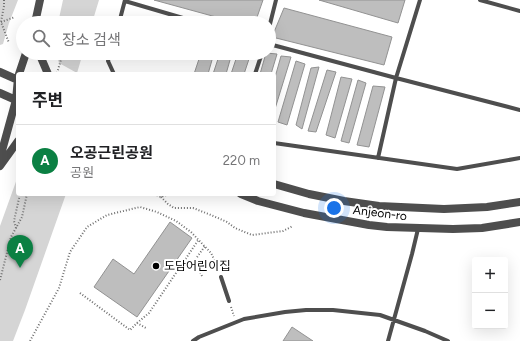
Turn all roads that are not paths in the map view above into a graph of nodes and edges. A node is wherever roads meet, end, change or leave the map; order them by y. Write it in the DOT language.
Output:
graph roads {
  1 [pos="40,0"];
  2 [pos="125,0"];
  3 [pos="276,0"];
  4 [pos="420,0"];
  5 [pos="480,0"];
  6 [pos="520,11"];
  7 [pos="36,16"];
  8 [pos="121,16"];
  9 [pos="177,16"];
  10 [pos="272,16"];
  11 [pos="276,46"];
  12 [pos="24,60"];
  13 [pos="42,60"];
  14 [pos="108,60"];
  15 [pos="260,60"];
  16 [pos="0,72"];
  17 [pos="20,72"];
  18 [pos="47,72"];
  19 [pos="113,72"];
  20 [pos="256,72"];
  21 [pos="16,78"];
  22 [pos="396,78"];
  23 [pos="0,93"];
  24 [pos="16,100"];
  25 [pos="16,103"];
  26 [pos="520,110"];
  27 [pos="276,143"];
  28 [pos="16,144"];
  29 [pos="0,158"];
  30 [pos="378,158"];
  31 [pos="520,158"];
  32 [pos="0,166"];
  33 [pos="276,185"];
  34 [pos="246,196"];
  35 [pos="520,202"];
  36 [pos="520,222"];
  37 [pos="418,229"];
  38 [pos="222,277"];
  39 [pos="229,301"];
  40 [pos="395,320"];
  41 [pos="193,341"];
  42 [pos="388,341"];
  43 [pos="448,341"];
  1 -- 7 [label="street"];
  2 -- 8 [label="lane"];
  2 -- 9 [label="lane"];
  3 -- 10 [label="lane"];
  4 -- 22 [label="lane"];
  5 -- 6 [label="lane"];
  11 -- 22 [label="lane"];
  12 -- 17 [label="street"];
  13 -- 18 [label="street"];
  14 -- 19 [label="lane"];
  15 -- 20 [label="lane"];
  16 -- 21 [label="street"];
  22 -- 26 [label="lane"];
  22 -- 30 [label="lane"];
  23 -- 24 [label="street"];
  25 -- 29 [label="street"];
  27 -- 30 [label="lane"];
  28 -- 32 [label="street"];
  30 -- 31 [label="lane"];
  33 -- 35 [label="street, Anjeon-ro"];
  34 -- 37 [label="street, Anjeon-ro"];
  36 -- 37 [label="street, Anjeon-ro"];
  37 -- 40 [label="lane"];
  38 -- 39 [label="lane"];
  40 -- 41 [label="lane"];
  40 -- 42 [label="lane"];
  40 -- 43 [label="lane"];
}
